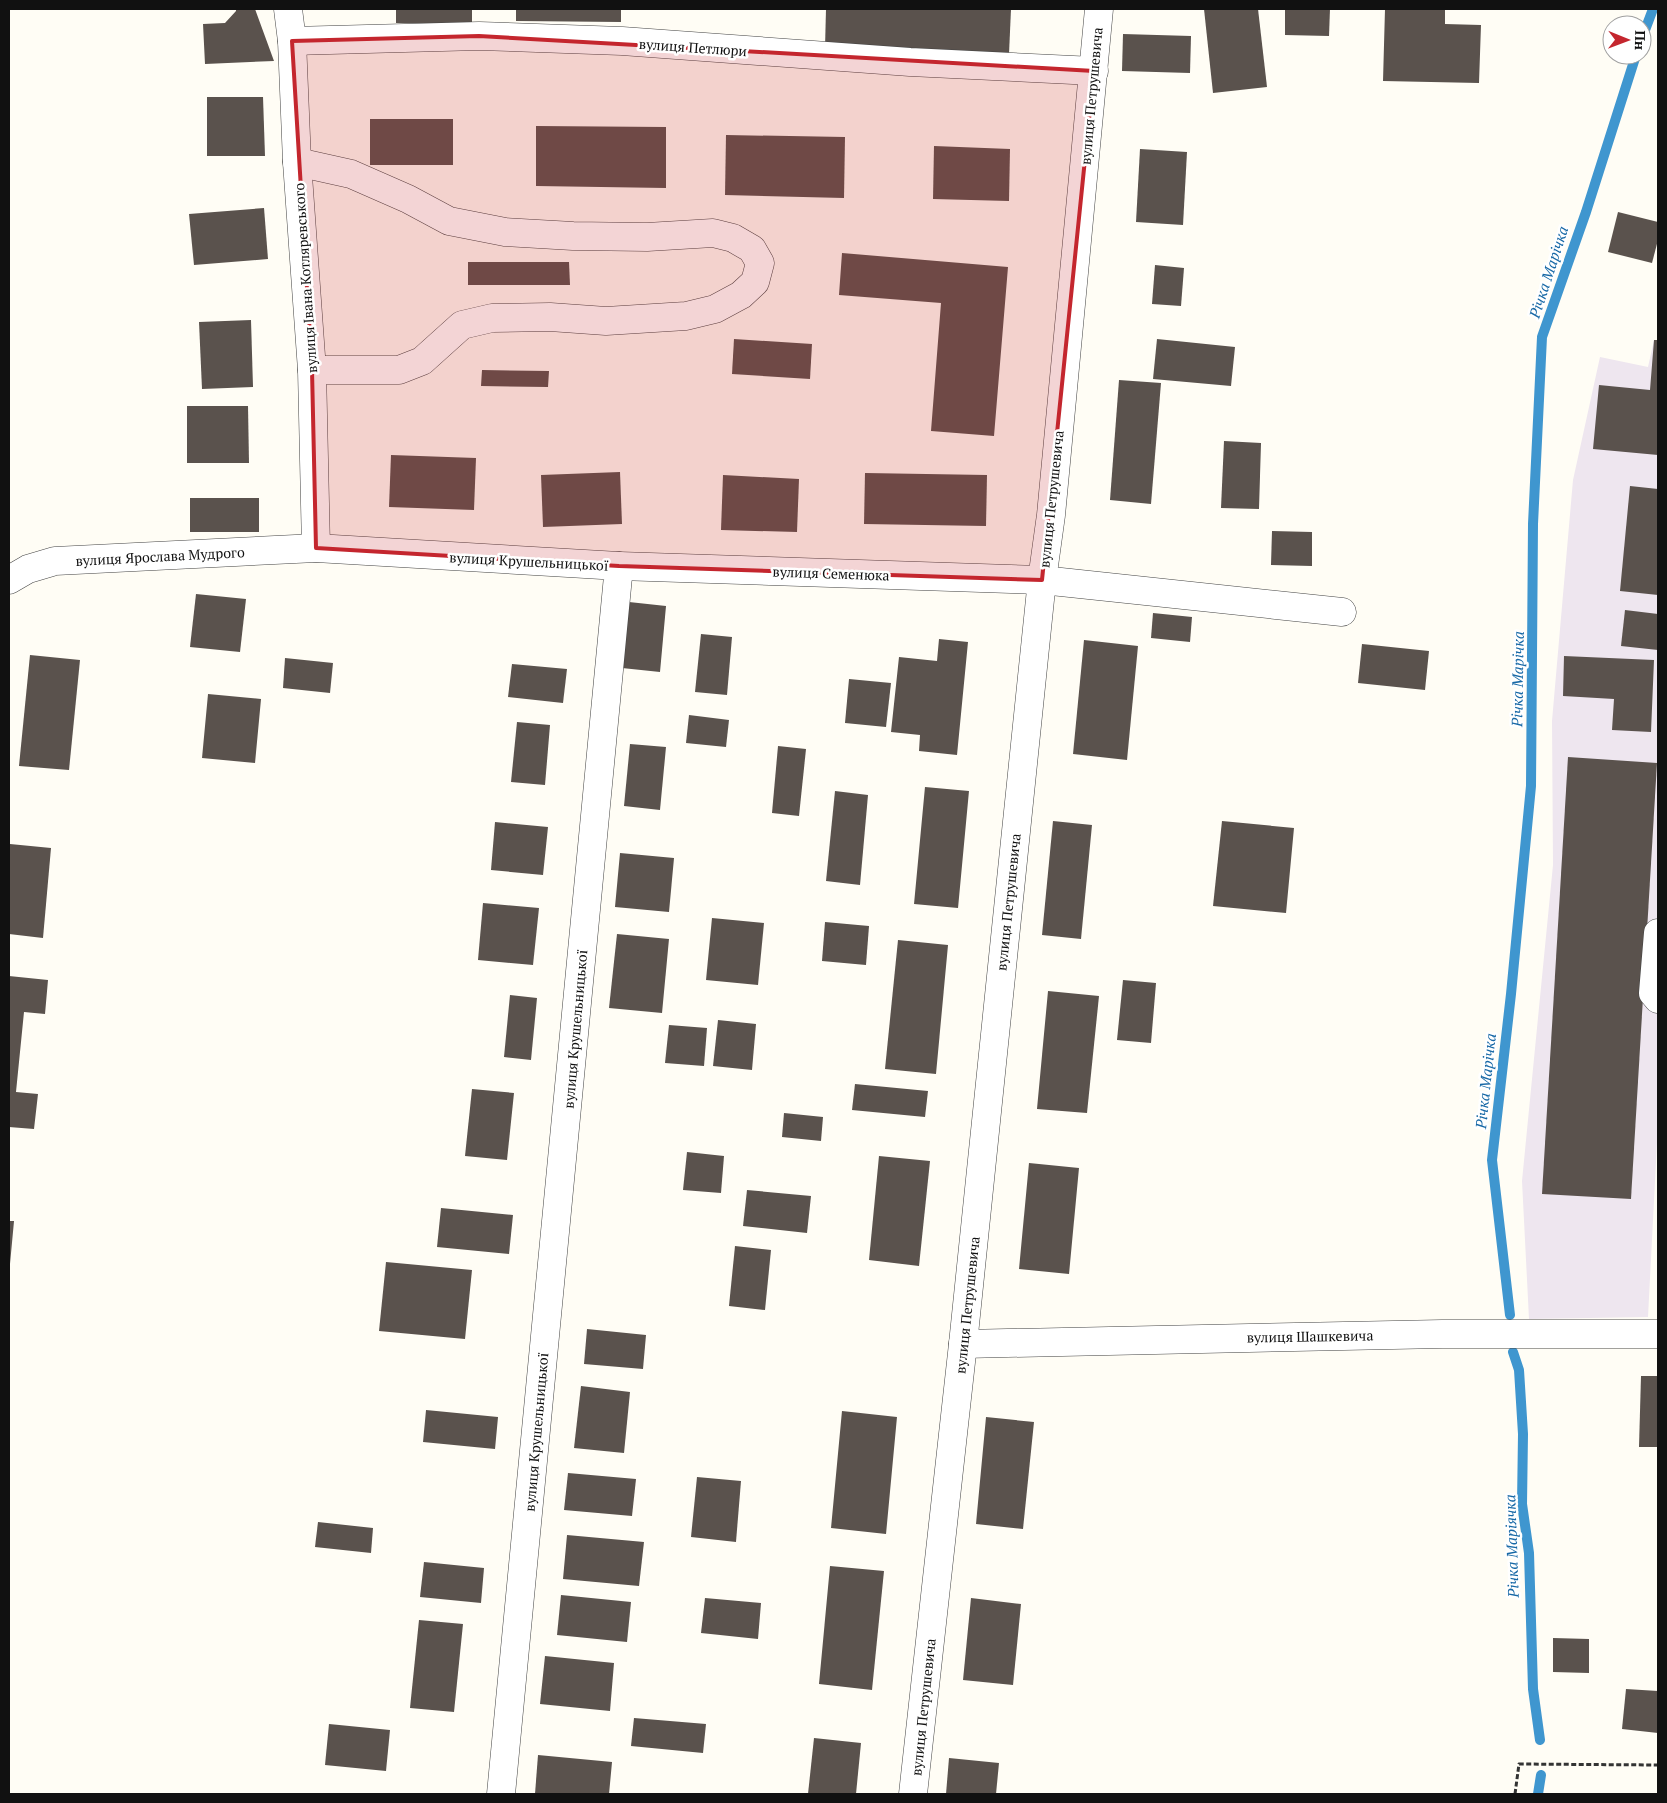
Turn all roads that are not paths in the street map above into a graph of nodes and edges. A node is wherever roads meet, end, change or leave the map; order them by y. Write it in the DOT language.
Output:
graph roads {
  1 [pos="288,9"];
  2 [pos="1099,9"];
  3 [pos="292,41"];
  4 [pos="1094,70"];
  5 [pos="297,162"];
  6 [pos="312,370"];
  7 [pos="316,548"];
  8 [pos="619,566"];
  9 [pos="9,580"];
  10 [pos="1042,580"];
  11 [pos="1342,612"];
  12 [pos="1658,933"];
  13 [pos="1658,999"];
  14 [pos="1658,1334"];
  15 [pos="963,1344"];
  16 [pos="502,1794"];
  17 [pos="913,1794"];
  1 -- 3 [label="street, вулиця Івана Котляревського"];
  2 -- 4 [label="street, вулиця Петрушевича"];
  3 -- 4 [label="street, вулиця Петлюри"];
  3 -- 5 [label="street, вулиця Івана Котляревського"];
  4 -- 10 [label="street, вулиця Петрушевича"];
  5 -- 6 [label="street, вулиця Івана Котляревського"];
  5 -- 6 [label="street"];
  6 -- 7 [label="street, вулиця Івана Котляревського"];
  7 -- 8 [label="street, вулиця Крушельницької"];
  7 -- 9 [label="street, вулиця Ярослава Мудрого"];
  8 -- 10 [label="street, вулиця Семенюка"];
  8 -- 16 [label="street, вулиця Крушельницької"];
  10 -- 11 [label="street, вулиця Семенюка"];
  10 -- 15 [label="street, вулиця Петрушевича"];
  12 -- 13 [label="street"];
  14 -- 15 [label="street, вулиця Шашкевича"];
  15 -- 17 [label="street, вулиця Петрушевича"];
}
